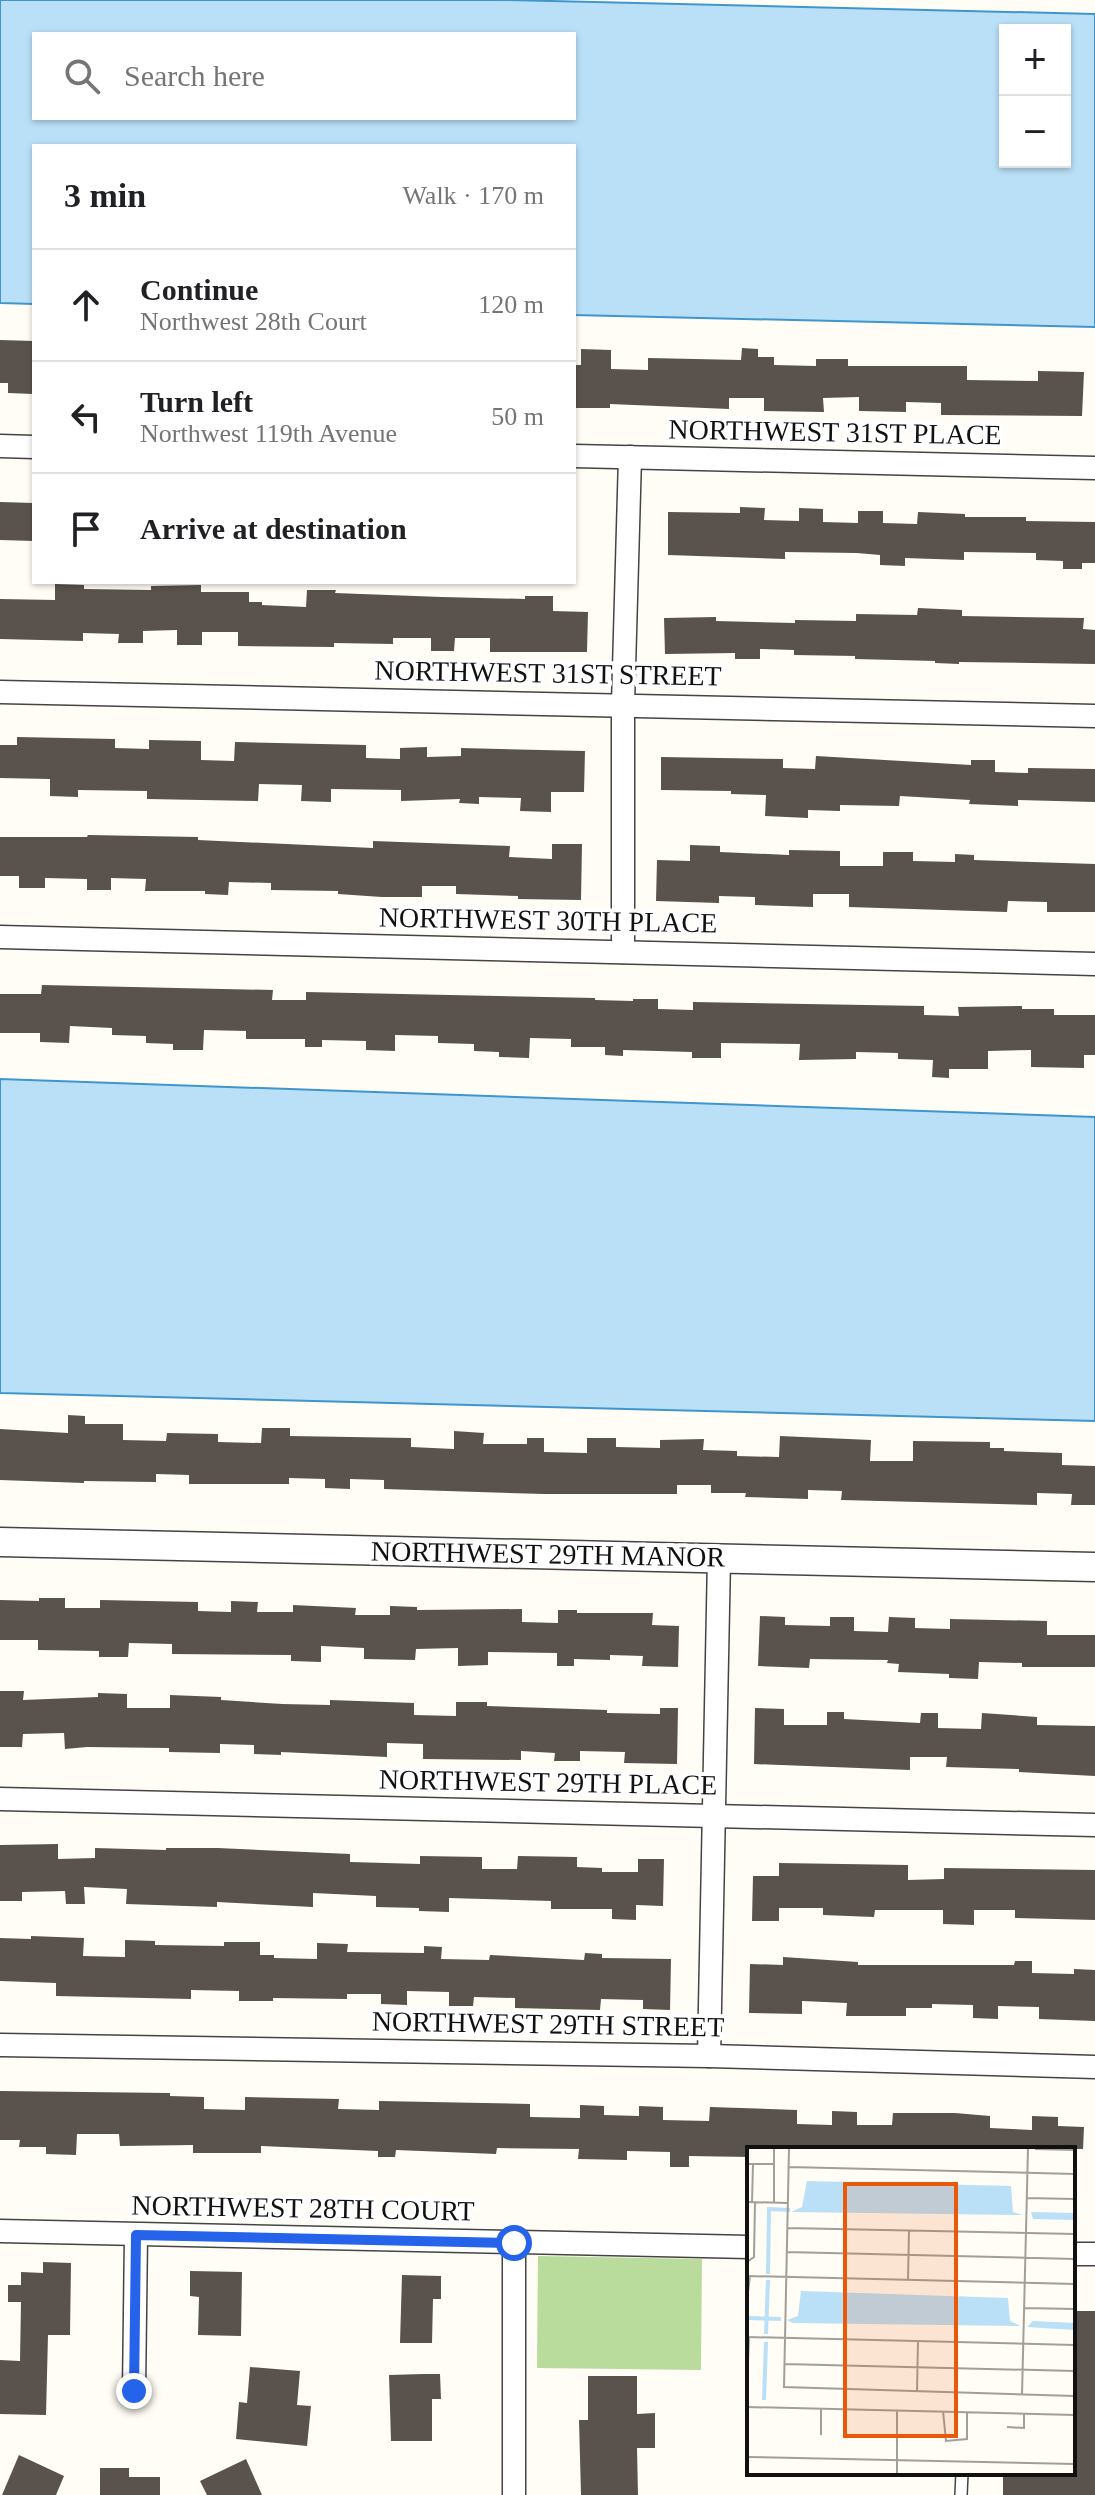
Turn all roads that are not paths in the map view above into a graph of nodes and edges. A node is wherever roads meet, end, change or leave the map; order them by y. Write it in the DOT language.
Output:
graph roads {
  1 [pos="0,446"];
  2 [pos="32,447"];
  3 [pos="576,456"];
  4 [pos="630,457"];
  5 [pos="1095,468"];
  6 [pos="0,692"];
  7 [pos="623,704"];
  8 [pos="1095,716"];
  9 [pos="0,937"];
  10 [pos="623,952"];
  11 [pos="1095,964"];
  12 [pos="0,1542"];
  13 [pos="719,1558"];
  14 [pos="1095,1567"];
  15 [pos="0,1799"];
  16 [pos="714,1816"];
  17 [pos="1095,1825"];
  18 [pos="0,2045"];
  19 [pos="709,2056"];
  20 [pos="1095,2067"];
  21 [pos="0,2231"];
  22 [pos="136,2235"];
  23 [pos="514,2243"];
  24 [pos="747,2247"];
  25 [pos="134,2391"];
  26 [pos="962,2475"];
  27 [pos="514,2495"];
  28 [pos="961,2495"];
  1 -- 2 [label="street"];
  3 -- 4 [label="street, NORTHWEST 31ST PLACE"];
  4 -- 5 [label="street, NORTHWEST 31ST PLACE"];
  4 -- 7 [label="street"];
  6 -- 7 [label="street, NORTHWEST 31ST STREET"];
  7 -- 8 [label="street, NORTHWEST 31ST STREET"];
  7 -- 10 [label="street"];
  9 -- 10 [label="street, NORTHWEST 30TH PLACE"];
  10 -- 11 [label="street, NORTHWEST 30TH PLACE"];
  12 -- 13 [label="street, NORTHWEST 29TH MANOR"];
  13 -- 14 [label="street, NORTHWEST 29TH MANOR"];
  13 -- 16 [label="street"];
  15 -- 16 [label="street, NORTHWEST 29TH PLACE"];
  16 -- 17 [label="street, NORTHWEST 29TH PLACE"];
  16 -- 19 [label="street"];
  18 -- 19 [label="street, NORTHWEST 29TH STREET"];
  19 -- 20 [label="street, NORTHWEST 29TH STREET"];
  21 -- 22 [label="street, NORTHWEST 28TH COURT"];
  22 -- 23 [label="street, NORTHWEST 28TH COURT"];
  22 -- 25 [label="street"];
  23 -- 24 [label="street, NORTHWEST 28TH COURT"];
  23 -- 27 [label="street"];
  26 -- 28 [label="lane"];
}
